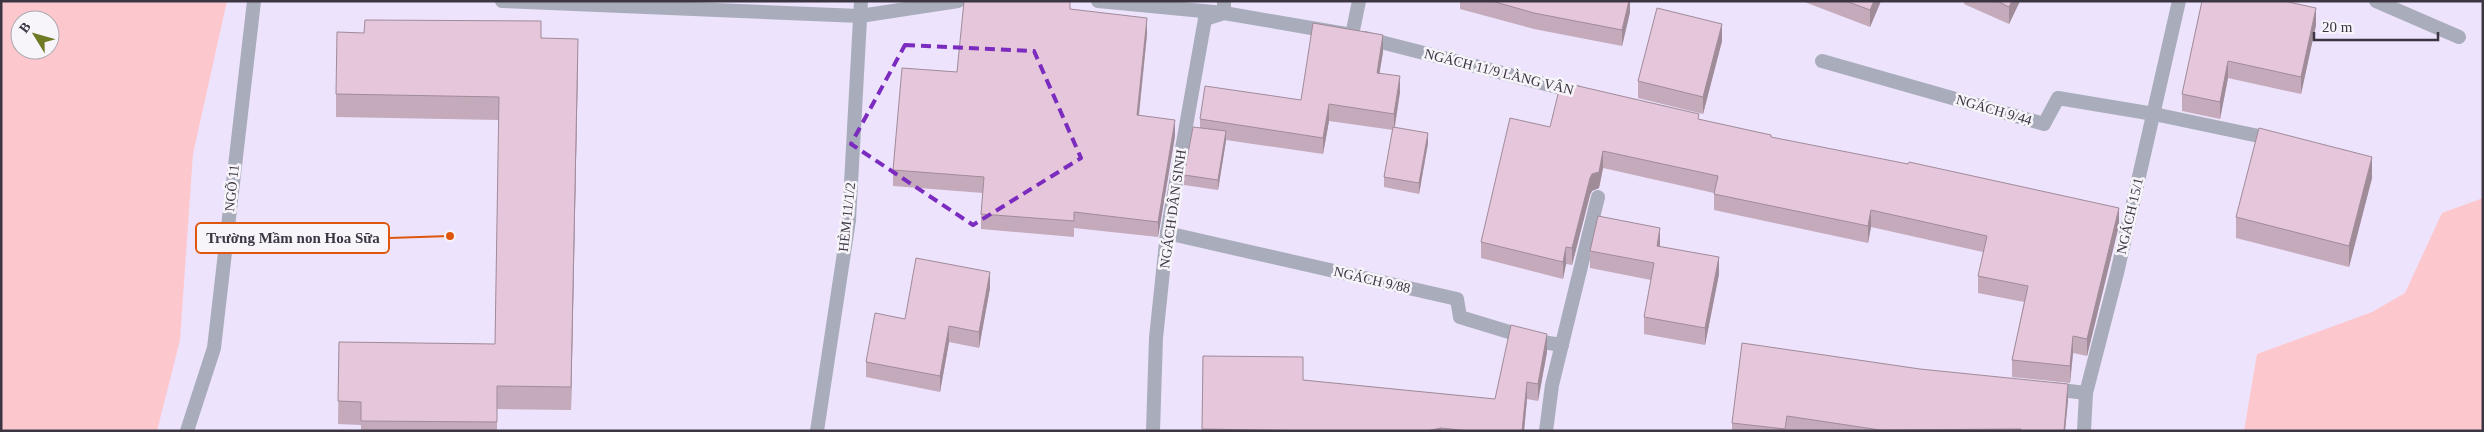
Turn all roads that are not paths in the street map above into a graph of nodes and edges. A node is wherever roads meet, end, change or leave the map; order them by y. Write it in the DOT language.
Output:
graph roads {
  1 [pos="254,1"];
  2 [pos="502,1"];
  3 [pos="861,1"];
  4 [pos="958,1"];
  5 [pos="1098,1"];
  6 [pos="1359,1"];
  7 [pos="2179,1"];
  8 [pos="2376,1"];
  9 [pos="1224,7"];
  10 [pos="860,16"];
  11 [pos="1352,35"];
  12 [pos="2460,37"];
  13 [pos="1822,62"];
  14 [pos="1593,96"];
  15 [pos="2154,114"];
  16 [pos="2289,143"];
  17 [pos="1598,197"];
  18 [pos="1167,233"];
  19 [pos="1562,345"];
  20 [pos="2037,388"];
  21 [pos="2086,392"];
  22 [pos="187,431"];
  23 [pos="817,431"];
  24 [pos="1153,431"];
  25 [pos="1546,431"];
  26 [pos="2084,431"];
  1 -- 22 [label="street, NGÕ 11"];
  2 -- 10 [label="street"];
  3 -- 10 [label="street, HẺM 11/1/2"];
  4 -- 10 [label="street"];
  5 -- 9 [label="street, NGÁCH 11/9 LÀNG VÂN"];
  6 -- 11 [label="street"];
  7 -- 15 [label="street, NGÁCH 15/1"];
  8 -- 12 [label="street"];
  9 -- 11 [label="street, NGÁCH 11/9 LÀNG VÂN"];
  9 -- 18 [label="street, NGÁCH DÂN SINH"];
  10 -- 23 [label="street, HẺM 11/1/2"];
  11 -- 14 [label="street, NGÁCH 11/9 LÀNG VÂN"];
  13 -- 15 [label="street, NGÁCH 9/44"];
  15 -- 16 [label="street"];
  15 -- 21 [label="street, NGÁCH 15/1"];
  17 -- 19 [label="street"];
  18 -- 19 [label="street, NGÁCH 9/88"];
  18 -- 24 [label="street, NGÁCH DÂN SINH"];
  19 -- 25 [label="street"];
  20 -- 21 [label="street"];
  21 -- 26 [label="street, NGÁCH 15/1"];
}
